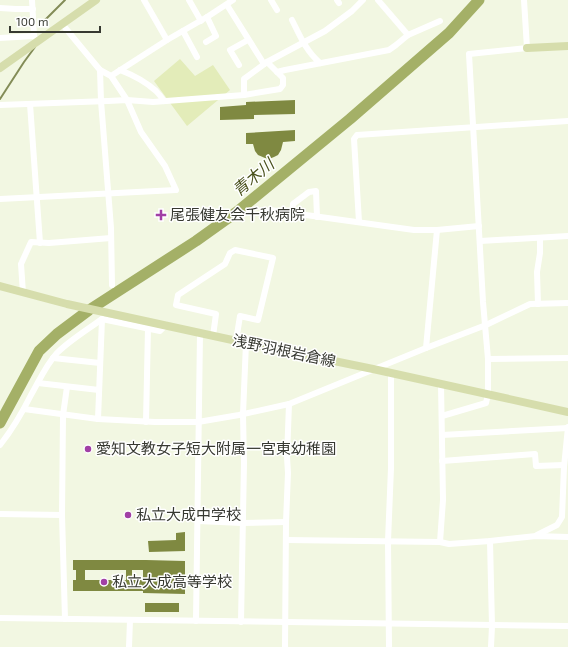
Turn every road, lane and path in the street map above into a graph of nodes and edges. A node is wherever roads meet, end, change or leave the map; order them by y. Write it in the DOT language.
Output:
graph roads {
  1 [pos="32,0"];
  2 [pos="96,0"];
  3 [pos="144,0"];
  4 [pos="189,0"];
  5 [pos="233,0"];
  6 [pos="271,0"];
  7 [pos="364,0"];
  8 [pos="378,0"];
  9 [pos="524,0"];
  10 [pos="227,5"];
  11 [pos="0,8"];
  12 [pos="33,9"];
  13 [pos="277,10"];
  14 [pos="207,17"];
  15 [pos="292,20"];
  16 [pos="201,21"];
  17 [pos="440,21"];
  18 [pos="62,24"];
  19 [pos="183,31"];
  20 [pos="408,35"];
  21 [pos="0,38"];
  22 [pos="36,38"];
  23 [pos="167,40"];
  24 [pos="248,40"];
  25 [pos="206,42"];
  26 [pos="303,42"];
  27 [pos="568,46"];
  28 [pos="527,48"];
  29 [pos="197,57"];
  30 [pos="266,63"];
  31 [pos="320,63"];
  32 [pos="238,65"];
  33 [pos="0,68"];
  34 [pos="100,70"];
  35 [pos="120,70"];
  36 [pos="278,72"];
  37 [pos="111,76"];
  38 [pos="244,95"];
  39 [pos="127,100"];
  40 [pos="101,101"];
  41 [pos="164,101"];
  42 [pos="30,104"];
  43 [pos="0,105"];
  44 [pos="568,122"];
  45 [pos="473,128"];
  46 [pos="108,194"];
  47 [pos="37,198"];
  48 [pos="0,200"];
  49 [pos="270,210"];
  50 [pos="292,214"];
  51 [pos="316,217"];
  52 [pos="359,222"];
  53 [pos="479,226"];
  54 [pos="437,230"];
  55 [pos="568,236"];
  56 [pos="111,238"];
  57 [pos="540,238"];
  58 [pos="480,241"];
  59 [pos="40,243"];
  60 [pos="112,285"];
  61 [pos="0,286"];
  62 [pos="23,293"];
  63 [pos="568,303"];
  64 [pos="538,304"];
  65 [pos="102,319"];
  66 [pos="166,325"];
  67 [pos="486,325"];
  68 [pos="148,328"];
  69 [pos="200,333"];
  70 [pos="213,336"];
  71 [pos="236,341"];
  72 [pos="246,343"];
  73 [pos="426,348"];
  74 [pos="52,358"];
  75 [pos="568,358"];
  76 [pos="488,359"];
  77 [pos="100,363"];
  78 [pos="373,369"];
  79 [pos="391,374"];
  80 [pos="38,383"];
  81 [pos="441,384"];
  82 [pos="67,387"];
  83 [pos="99,390"];
  84 [pos="488,394"];
  85 [pos="289,404"];
  86 [pos="24,409"];
  87 [pos="568,412"];
  88 [pos="243,414"];
  89 [pos="63,415"];
  90 [pos="442,416"];
  91 [pos="98,419"];
  92 [pos="146,422"];
  93 [pos="198,422"];
  94 [pos="568,428"];
  95 [pos="442,435"];
  96 [pos="0,445"];
  97 [pos="442,461"];
  98 [pos="564,465"];
  99 [pos="566,500"];
  100 [pos="0,514"];
  101 [pos="62,515"];
  102 [pos="198,521"];
  103 [pos="286,522"];
  104 [pos="242,523"];
  105 [pos="536,536"];
  106 [pos="568,537"];
  107 [pos="286,540"];
  108 [pos="388,541"];
  109 [pos="490,541"];
  110 [pos="440,542"];
  111 [pos="0,618"];
  112 [pos="65,619"];
  113 [pos="130,620"];
  114 [pos="196,621"];
  115 [pos="241,622"];
  116 [pos="286,623"];
  117 [pos="389,624"];
  118 [pos="492,626"];
  119 [pos="568,626"];
  120 [pos="129,647"];
  121 [pos="285,647"];
  122 [pos="389,647"];
  123 [pos="491,647"];
  1 -- 12 [label="street"];
  2 -- 18 [label="main road"];
  3 -- 23 [label="street"];
  4 -- 16 [label="street"];
  5 -- 10 [label="street"];
  6 -- 13 [label="street"];
  7 -- 26 [label="street"];
  8 -- 20 [label="street"];
  9 -- 28 [label="street"];
  10 -- 14 [label="street"];
  10 -- 24 [label="street"];
  11 -- 12 [label="street"];
  12 -- 22 [label="street"];
  14 -- 16 [label="street"];
  14 -- 25 [label="street"];
  15 -- 26 [label="street"];
  16 -- 19 [label="street"];
  17 -- 20 [label="street"];
  18 -- 22 [label="main road"];
  18 -- 34 [label="street"];
  19 -- 23 [label="street"];
  19 -- 29 [label="street"];
  20 -- 31 [label="street"];
  21 -- 22 [label="street"];
  22 -- 33 [label="main road"];
  23 -- 35 [label="street"];
  24 -- 30 [label="street"];
  24 -- 32 [label="street"];
  26 -- 30 [label="street"];
  26 -- 31 [label="street"];
  27 -- 28 [label="main road"];
  28 -- 45 [label="street"];
  30 -- 36 [label="street"];
  30 -- 38 [label="street"];
  31 -- 36 [label="street"];
  34 -- 37 [label="street"];
  34 -- 40 [label="street"];
  35 -- 37 [label="street"];
  35 -- 41 [label="street"];
  36 -- 38 [label="street"];
  37 -- 39 [label="street"];
  38 -- 41 [label="street"];
  39 -- 40 [label="street"];
  39 -- 41 [label="street"];
  39 -- 46 [label="street"];
  40 -- 42 [label="street"];
  40 -- 46 [label="street"];
  42 -- 43 [label="street"];
  42 -- 47 [label="street"];
  44 -- 45 [label="street"];
  45 -- 52 [label="street"];
  45 -- 53 [label="street"];
  46 -- 47 [label="street"];
  46 -- 56 [label="street"];
  47 -- 48 [label="street"];
  47 -- 59 [label="street"];
  49 -- 50 [label="street"];
  50 -- 51 [label="street"];
  50 -- 51 [label="street"];
  51 -- 52 [label="street"];
  52 -- 54 [label="street"];
  53 -- 54 [label="street"];
  53 -- 58 [label="street"];
  54 -- 73 [label="street"];
  55 -- 57 [label="street"];
  56 -- 59 [label="street"];
  56 -- 60 [label="street"];
  57 -- 58 [label="street"];
  57 -- 64 [label="street"];
  58 -- 67 [label="street"];
  59 -- 62 [label="street"];
  61 -- 62 [label="main road, 浅野羽根岩倉線"];
  62 -- 66 [label="main road, 浅野羽根岩倉線"];
  63 -- 64 [label="street"];
  64 -- 67 [label="street"];
  65 -- 68 [label="street"];
  65 -- 74 [label="street"];
  65 -- 77 [label="street"];
  66 -- 68 [label="street"];
  66 -- 69 [label="main road, 浅野羽根岩倉線"];
  67 -- 73 [label="street"];
  67 -- 76 [label="street"];
  68 -- 92 [label="street"];
  69 -- 70 [label="main road, 浅野羽根岩倉線"];
  69 -- 93 [label="street"];
  70 -- 71 [label="main road, 浅野羽根岩倉線"];
  70 -- 71 [label="street"];
  71 -- 72 [label="main road, 浅野羽根岩倉線"];
  72 -- 78 [label="main road, 浅野羽根岩倉線"];
  72 -- 88 [label="street"];
  73 -- 78 [label="street"];
  74 -- 77 [label="street"];
  74 -- 80 [label="street"];
  75 -- 76 [label="street"];
  76 -- 84 [label="street"];
  77 -- 83 [label="street"];
  78 -- 79 [label="main road, 浅野羽根岩倉線"];
  78 -- 85 [label="street"];
  79 -- 81 [label="main road, 浅野羽根岩倉線"];
  79 -- 108 [label="street"];
  80 -- 82 [label="street"];
  80 -- 86 [label="street"];
  81 -- 84 [label="main road, 浅野羽根岩倉線"];
  81 -- 90 [label="street"];
  82 -- 83 [label="street"];
  82 -- 89 [label="street"];
  83 -- 91 [label="street"];
  84 -- 87 [label="main road, 浅野羽根岩倉線"];
  84 -- 90 [label="street"];
  85 -- 88 [label="street"];
  85 -- 103 [label="street"];
  86 -- 89 [label="street"];
  86 -- 96 [label="street"];
  88 -- 93 [label="street"];
  88 -- 104 [label="street"];
  89 -- 91 [label="street"];
  89 -- 101 [label="street"];
  90 -- 95 [label="street"];
  91 -- 92 [label="street"];
  92 -- 93 [label="street"];
  93 -- 102 [label="street"];
  94 -- 95 [label="street"];
  94 -- 98 [label="street"];
  95 -- 97 [label="street"];
  97 -- 98 [label="street"];
  97 -- 110 [label="street"];
  98 -- 99 [label="street"];
  99 -- 105 [label="street"];
  100 -- 101 [label="street"];
  101 -- 112 [label="street"];
  102 -- 104 [label="street"];
  102 -- 114 [label="street"];
  103 -- 104 [label="street"];
  103 -- 107 [label="street"];
  104 -- 115 [label="street"];
  105 -- 106 [label="street"];
  105 -- 109 [label="street"];
  107 -- 108 [label="street"];
  107 -- 116 [label="street"];
  108 -- 110 [label="street"];
  108 -- 117 [label="street"];
  109 -- 110 [label="street"];
  109 -- 118 [label="street"];
  111 -- 112 [label="street"];
  112 -- 113 [label="street"];
  113 -- 114 [label="street"];
  113 -- 120 [label="street"];
  114 -- 115 [label="street"];
  115 -- 116 [label="street"];
  116 -- 117 [label="street"];
  116 -- 121 [label="street"];
  117 -- 118 [label="street"];
  117 -- 122 [label="street"];
  118 -- 119 [label="street"];
  118 -- 123 [label="street"];
}
